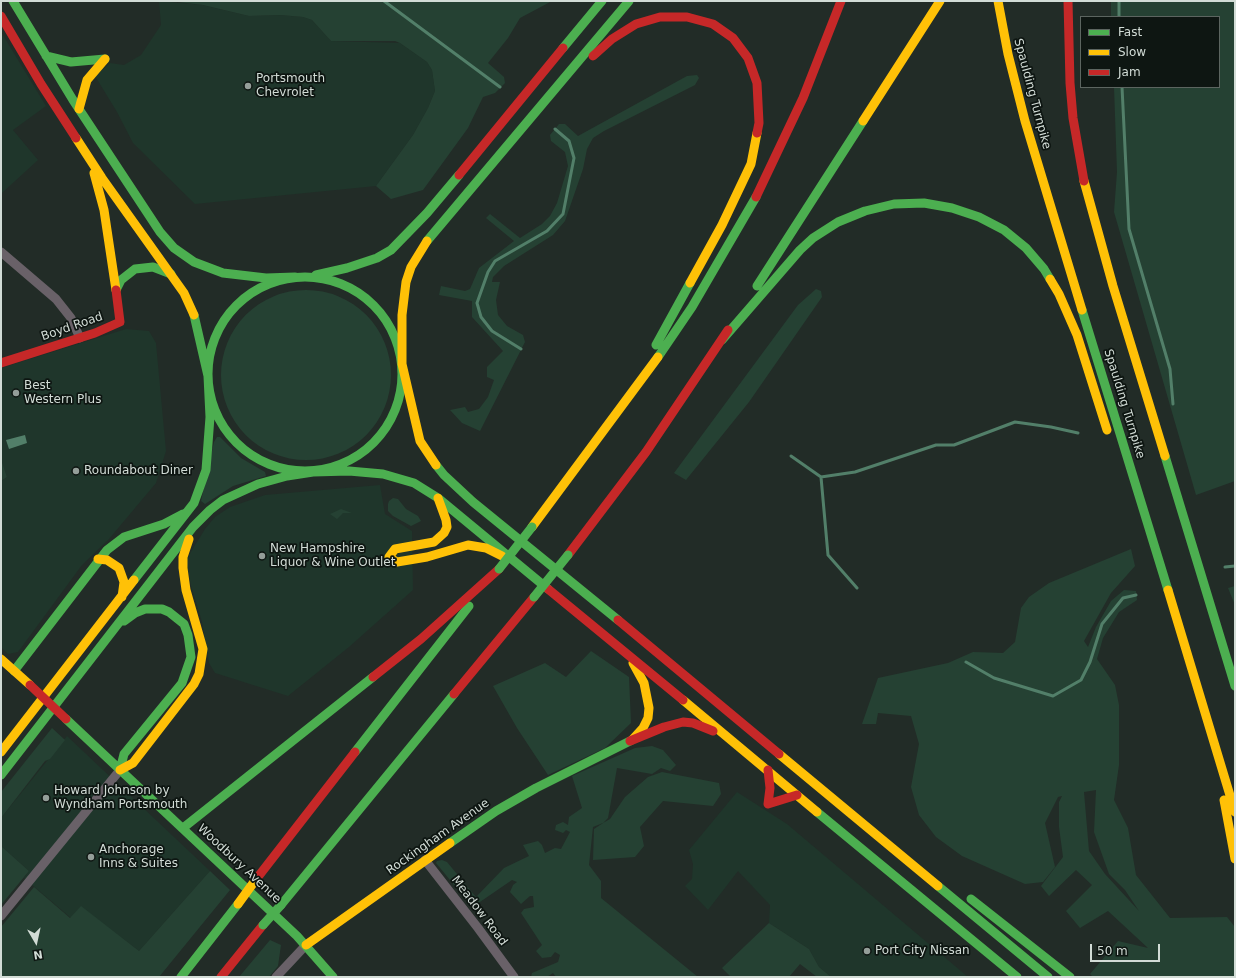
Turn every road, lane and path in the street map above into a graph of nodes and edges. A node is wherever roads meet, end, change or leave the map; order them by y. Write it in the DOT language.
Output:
graph roads {
  1 [pos="14,1"];
  2 [pos="602,1"];
  3 [pos="629,1"];
  4 [pos="841,1"];
  5 [pos="940,1"];
  6 [pos="998,1"];
  7 [pos="1068,1"];
  8 [pos="1,16"];
  9 [pos="46,56"];
  10 [pos="548,97"];
  11 [pos="79,109"];
  12 [pos="86,152"];
  13 [pos="1,252"];
  14 [pos="172,275"];
  15 [pos="296,277"];
  16 [pos="308,277"];
  17 [pos="116,290"];
  18 [pos="80,338"];
  19 [pos="722,340"];
  20 [pos="1,363"];
  21 [pos="402,364"];
  22 [pos="208,376"];
  23 [pos="640,384"];
  24 [pos="1110,437"];
  25 [pos="313,472"];
  26 [pos="438,498"];
  27 [pos="1131,503"];
  28 [pos="188,511"];
  29 [pos="193,527"];
  30 [pos="98,559"];
  31 [pos="525,568"];
  32 [pos="499,569"];
  33 [pos="122,597"];
  34 [pos="111,633"];
  35 [pos="624,651"];
  36 [pos="1187,651"];
  37 [pos="1,659"];
  38 [pos="14,671"];
  39 [pos="1235,686"];
  40 [pos="729,738"];
  41 [pos="1213,739"];
  42 [pos="630,741"];
  43 [pos="1,752"];
  44 [pos="792,765"];
  45 [pos="120,770"];
  46 [pos="768,770"];
  47 [pos="1,774"];
  48 [pos="797,795"];
  49 [pos="1235,812"];
  50 [pos="182,828"];
  51 [pos="1235,859"];
  52 [pos="425,860"];
  53 [pos="950,884"];
  54 [pos="963,893"];
  55 [pos="1,916"];
  56 [pos="306,946"];
  57 [pos="181,977"];
  58 [pos="221,977"];
  59 [pos="276,977"];
  60 [pos="333,977"];
  61 [pos="514,977"];
  62 [pos="1017,977"];
  63 [pos="1048,977"];
  64 [pos="1070,977"];
  1 -- 9 [label="main road"];
  2 -- 16 [label="main road"];
  3 -- 10 [label="main road"];
  4 -- 23 [label="main road"];
  5 -- 19 [label="main road"];
  6 -- 36 [label="main road, Spaulding Turnpike"];
  7 -- 39 [label="main road, Spaulding Turnpike"];
  8 -- 12 [label="main road"];
  9 -- 11 [label="main road"];
  9 -- 11 [label="main road"];
  10 -- 21 [label="main road"];
  10 -- 23 [label="main road"];
  11 -- 15 [label="main road"];
  12 -- 14 [label="main road"];
  12 -- 17 [label="main road"];
  13 -- 18 [label="street"];
  14 -- 17 [label="main road"];
  14 -- 22 [label="main road"];
  15 -- 16 [label="main road"];
  15 -- 22 [label="main road"];
  16 -- 21 [label="main road"];
  17 -- 18 [label="main road, Boyd Road"];
  18 -- 20 [label="main road, Boyd Road"];
  19 -- 24 [label="main road"];
  19 -- 58 [label="main road, bridge"];
  21 -- 25 [label="main road"];
  21 -- 44 [label="main road"];
  22 -- 25 [label="main road"];
  22 -- 28 [label="main road"];
  23 -- 32 [label="main road, bridge"];
  25 -- 26 [label="main road"];
  25 -- 29 [label="main road"];
  26 -- 31 [label="main road"];
  26 -- 31 [label="main road"];
  27 -- 36 [label="main road"];
  28 -- 30 [label="main road"];
  28 -- 33 [label="main road"];
  29 -- 34 [label="main road"];
  29 -- 45 [label="main road"];
  30 -- 33 [label="main road"];
  30 -- 38 [label="main road"];
  31 -- 35 [label="main road"];
  32 -- 50 [label="main road"];
  32 -- 57 [label="main road, bridge"];
  33 -- 43 [label="main road"];
  34 -- 45 [label="main road"];
  34 -- 47 [label="main road"];
  35 -- 40 [label="main road"];
  35 -- 42 [label="main road"];
  36 -- 41 [label="main road, Spaulding Turnpike"];
  37 -- 38 [label="main road, Woodbury Avenue"];
  38 -- 45 [label="main road, Woodbury Avenue, bridge"];
  40 -- 42 [label="main road, Rockingham Avenue"];
  40 -- 46 [label="main road"];
  41 -- 49 [label="main road, Spaulding Turnpike"];
  41 -- 51 [label="main road"];
  42 -- 52 [label="main road, Rockingham Avenue"];
  44 -- 53 [label="main road"];
  44 -- 63 [label="main road"];
  45 -- 50 [label="main road, Woodbury Avenue"];
  45 -- 55 [label="street"];
  46 -- 48 [label="main road"];
  46 -- 48 [label="main road"];
  48 -- 62 [label="main road"];
  50 -- 56 [label="main road, Woodbury Avenue"];
  52 -- 56 [label="main road, Rockingham Avenue"];
  52 -- 61 [label="street, Meadow Road"];
  54 -- 64 [label="main road"];
  56 -- 59 [label="street, Rockingham Avenue"];
  56 -- 60 [label="main road, Woodbury Avenue"];
}
